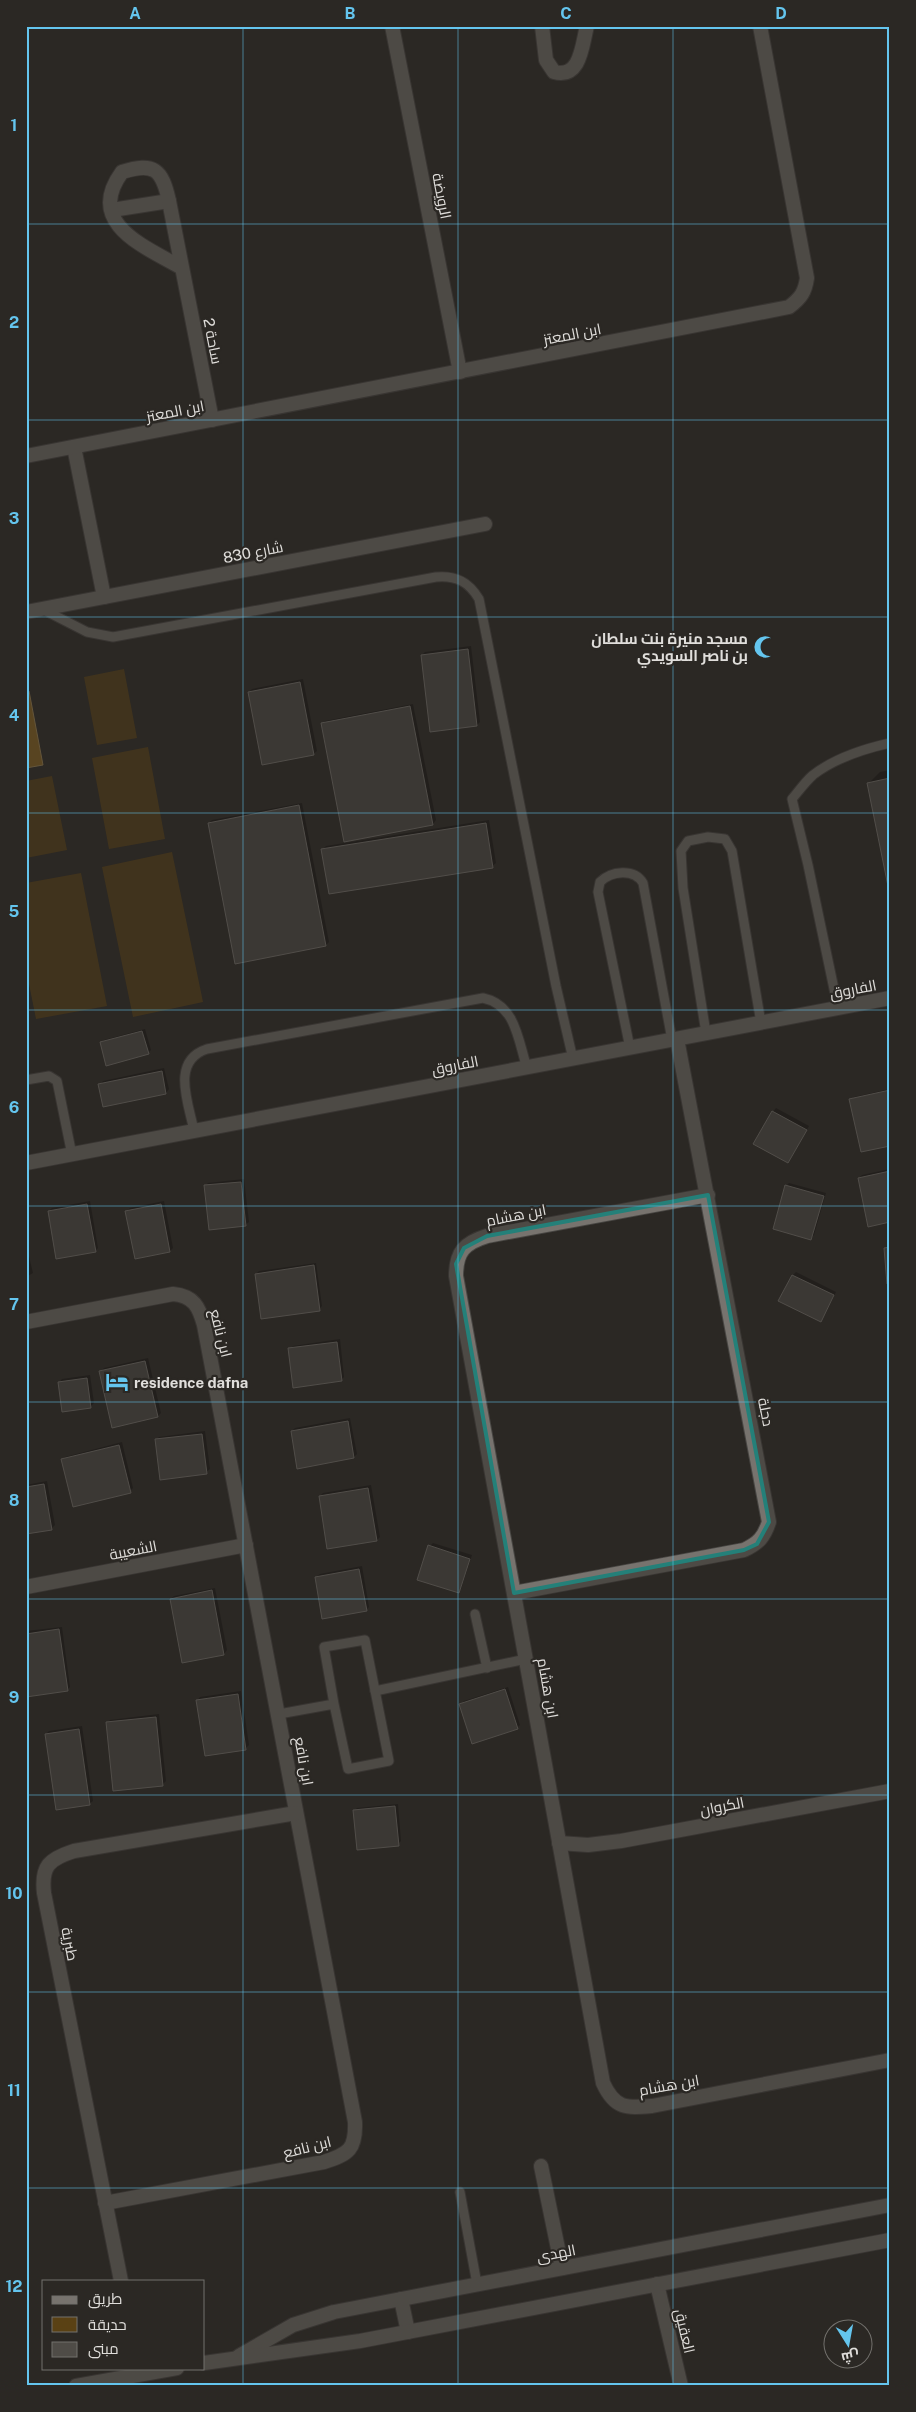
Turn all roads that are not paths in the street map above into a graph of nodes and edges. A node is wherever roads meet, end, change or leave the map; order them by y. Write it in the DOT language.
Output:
graph roads {
  1 [pos="392,26"];
  2 [pos="542,26"];
  3 [pos="587,26"];
  4 [pos="760,26"];
  5 [pos="169,200"];
  6 [pos="112,210"];
  7 [pos="182,268"];
  8 [pos="460,372"];
  9 [pos="212,420"];
  10 [pos="74,447"];
  11 [pos="26,456"];
  12 [pos="485,524"];
  13 [pos="104,597"];
  14 [pos="41,609"];
  15 [pos="26,612"];
  16 [pos="890,743"];
  17 [pos="890,998"];
  18 [pos="838,1008"];
  19 [pos="761,1023"];
  20 [pos="706,1033"];
  21 [pos="674,1039"];
  22 [pos="630,1048"];
  23 [pos="573,1059"];
  24 [pos="527,1068"];
  25 [pos="26,1080"];
  26 [pos="194,1131"];
  27 [pos="72,1155"];
  28 [pos="26,1164"];
  29 [pos="708,1194"];
  30 [pos="26,1322"];
  31 [pos="246,1545"];
  32 [pos="26,1587"];
  33 [pos="514,1593"];
  34 [pos="475,1614"];
  35 [pos="526,1659"];
  36 [pos="487,1668"];
  37 [pos="375,1690"];
  38 [pos="334,1704"];
  39 [pos="279,1714"];
  40 [pos="890,1791"];
  41 [pos="296,1813"];
  42 [pos="559,1843"];
  43 [pos="890,2060"];
  44 [pos="541,2166"];
  45 [pos="460,2192"];
  46 [pos="105,2203"];
  47 [pos="890,2205"];
  48 [pos="890,2240"];
  49 [pos="562,2268"];
  50 [pos="120,2280"];
  51 [pos="477,2284"];
  52 [pos="657,2284"];
  53 [pos="401,2299"];
  54 [pos="408,2332"];
  55 [pos="236,2358"];
  56 [pos="205,2364"];
  57 [pos="158,2370"];
  58 [pos="139,2372"];
  59 [pos="76,2386"];
  60 [pos="681,2386"];
  1 -- 8 [label="street, الرويضة"];
  2 -- 3 [label="street"];
  4 -- 8 [label="street, ابن المعتز"];
  5 -- 6 [label="street"];
  5 -- 6 [label="street, ساحة 2"];
  5 -- 7 [label="street, ساحة 2"];
  6 -- 7 [label="street"];
  7 -- 9 [label="street, ساحة 2"];
  8 -- 9 [label="street, ابن المعتز"];
  9 -- 10 [label="street, ابن المعتز"];
  10 -- 11 [label="street, ابن المعتز"];
  10 -- 13 [label="street"];
  12 -- 13 [label="street, شارع 830"];
  13 -- 14 [label="street, شارع 830"];
  14 -- 15 [label="street, شارع 830"];
  14 -- 23 [label="lane"];
  16 -- 18 [label="lane"];
  17 -- 18 [label="street, الفاروق"];
  18 -- 19 [label="street, الفاروق"];
  19 -- 20 [label="street, الفاروق"];
  19 -- 20 [label="lane"];
  20 -- 21 [label="street, الفاروق"];
  21 -- 22 [label="street, الفاروق"];
  21 -- 22 [label="lane"];
  21 -- 29 [label="street, دجلة"];
  22 -- 23 [label="street, الفاروق"];
  23 -- 24 [label="street, الفاروق"];
  24 -- 26 [label="street, الفاروق"];
  24 -- 26 [label="lane"];
  25 -- 27 [label="lane"];
  26 -- 27 [label="street, الفاروق"];
  27 -- 28 [label="street, الفاروق"];
  29 -- 33 [label="street, ابن هشام"];
  29 -- 33 [label="street, دجلة"];
  30 -- 31 [label="street, ابن نافع"];
  31 -- 32 [label="street, الشعيبة"];
  31 -- 39 [label="street, ابن نافع"];
  33 -- 35 [label="street, ابن هشام"];
  34 -- 36 [label="lane"];
  35 -- 36 [label="lane"];
  35 -- 42 [label="street, ابن هشام"];
  36 -- 37 [label="lane"];
  37 -- 38 [label="lane"];
  37 -- 38 [label="lane"];
  38 -- 39 [label="lane"];
  39 -- 41 [label="street, ابن نافع"];
  40 -- 42 [label="street, الكروان"];
  41 -- 46 [label="street, ابن نافع"];
  41 -- 46 [label="street, طبرية"];
  42 -- 43 [label="street, ابن هشام"];
  44 -- 49 [label="street"];
  45 -- 51 [label="lane"];
  46 -- 50 [label="street, طبرية"];
  47 -- 49 [label="street, الهدى"];
  48 -- 52 [label="street, الهدى"];
  49 -- 51 [label="street, الهدى"];
  51 -- 53 [label="street, الهدى"];
  52 -- 54 [label="street, الهدى"];
  52 -- 60 [label="street, العقيق"];
  53 -- 54 [label="street"];
  53 -- 55 [label="street, الهدى"];
  54 -- 55 [label="street, الهدى"];
  55 -- 56 [label="street, الهدى"];
  57 -- 58 [label="street"];
  58 -- 59 [label="street"];
}
